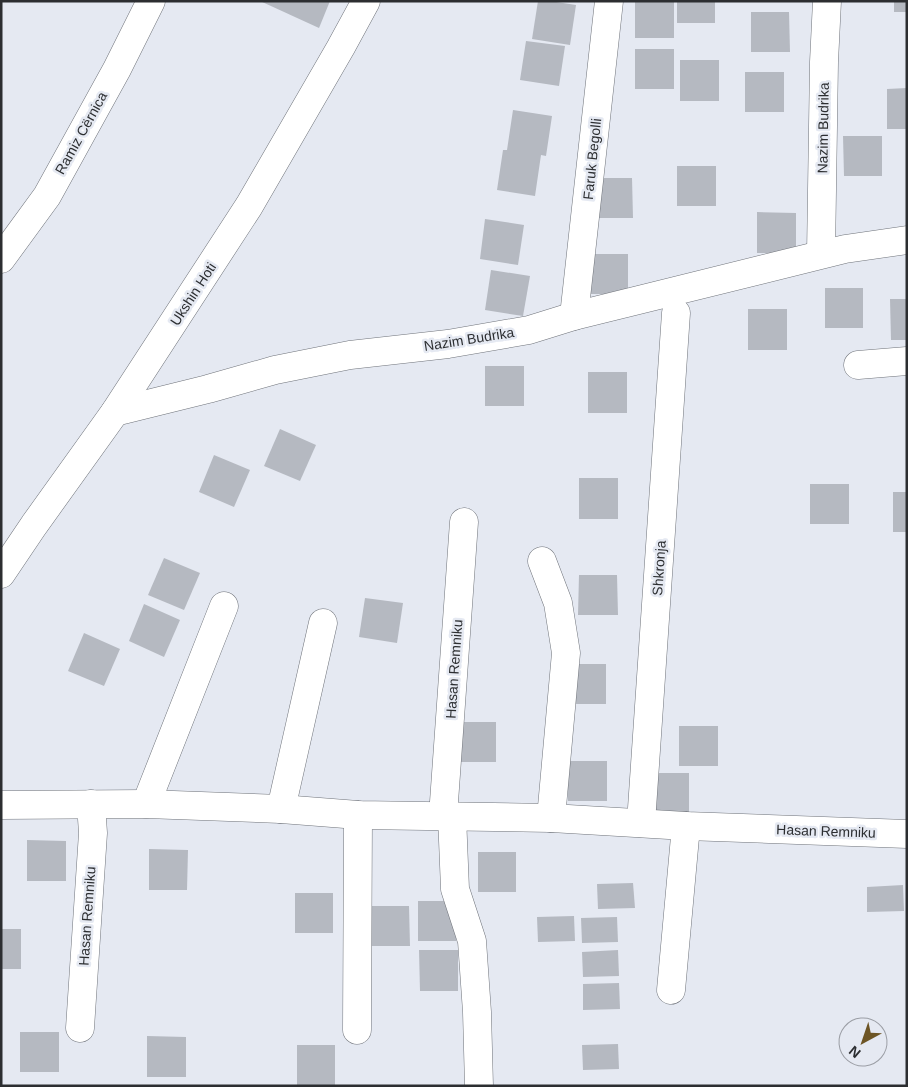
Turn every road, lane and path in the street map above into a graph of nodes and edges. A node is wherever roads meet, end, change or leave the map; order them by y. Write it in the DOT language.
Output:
graph roads {
  1 [pos="151,1"];
  2 [pos="366,1"];
  3 [pos="609,1"];
  4 [pos="826,1"];
  5 [pos="907,240"];
  6 [pos="821,254"];
  7 [pos="1,259"];
  8 [pos="676,313"];
  9 [pos="574,316"];
  10 [pos="907,362"];
  11 [pos="858,365"];
  12 [pos="115,412"];
  13 [pos="464,522"];
  14 [pos="542,561"];
  15 [pos="1,574"];
  16 [pos="224,606"];
  17 [pos="324,623"];
  18 [pos="91,804"];
  19 [pos="146,804"];
  20 [pos="1,805"];
  21 [pos="281,809"];
  22 [pos="358,815"];
  23 [pos="448,816"];
  24 [pos="551,818"];
  25 [pos="641,823"];
  26 [pos="686,826"];
  27 [pos="907,834"];
  28 [pos="671,990"];
  29 [pos="80,1028"];
  30 [pos="357,1030"];
  31 [pos="478,1086"];
  1 -- 7 [label="street, Ramiz Cërnica"];
  2 -- 12 [label="street, Ukshin Hoti"];
  3 -- 9 [label="street, Faruk Begolli"];
  4 -- 6 [label="street, Nazim Budrika"];
  5 -- 6 [label="street, Nazim Budrika"];
  6 -- 9 [label="street, Nazim Budrika"];
  8 -- 25 [label="street, Shkronja"];
  9 -- 12 [label="street, Nazim Budrika"];
  10 -- 11 [label="street"];
  12 -- 15 [label="street, Ukshin Hoti"];
  13 -- 23 [label="street, Hasan Remniku"];
  14 -- 24 [label="street"];
  16 -- 19 [label="street"];
  17 -- 21 [label="street"];
  18 -- 19 [label="street, Hasan Remniku"];
  18 -- 20 [label="street, Hasan Remniku"];
  18 -- 29 [label="street, Hasan Remniku"];
  19 -- 21 [label="street, Hasan Remniku"];
  21 -- 22 [label="street, Hasan Remniku"];
  22 -- 23 [label="street, Hasan Remniku"];
  22 -- 30 [label="street"];
  23 -- 24 [label="street, Hasan Remniku"];
  23 -- 31 [label="street"];
  24 -- 25 [label="street, Hasan Remniku"];
  25 -- 26 [label="street, Hasan Remniku"];
  26 -- 27 [label="street, Hasan Remniku"];
  26 -- 28 [label="street"];
}
